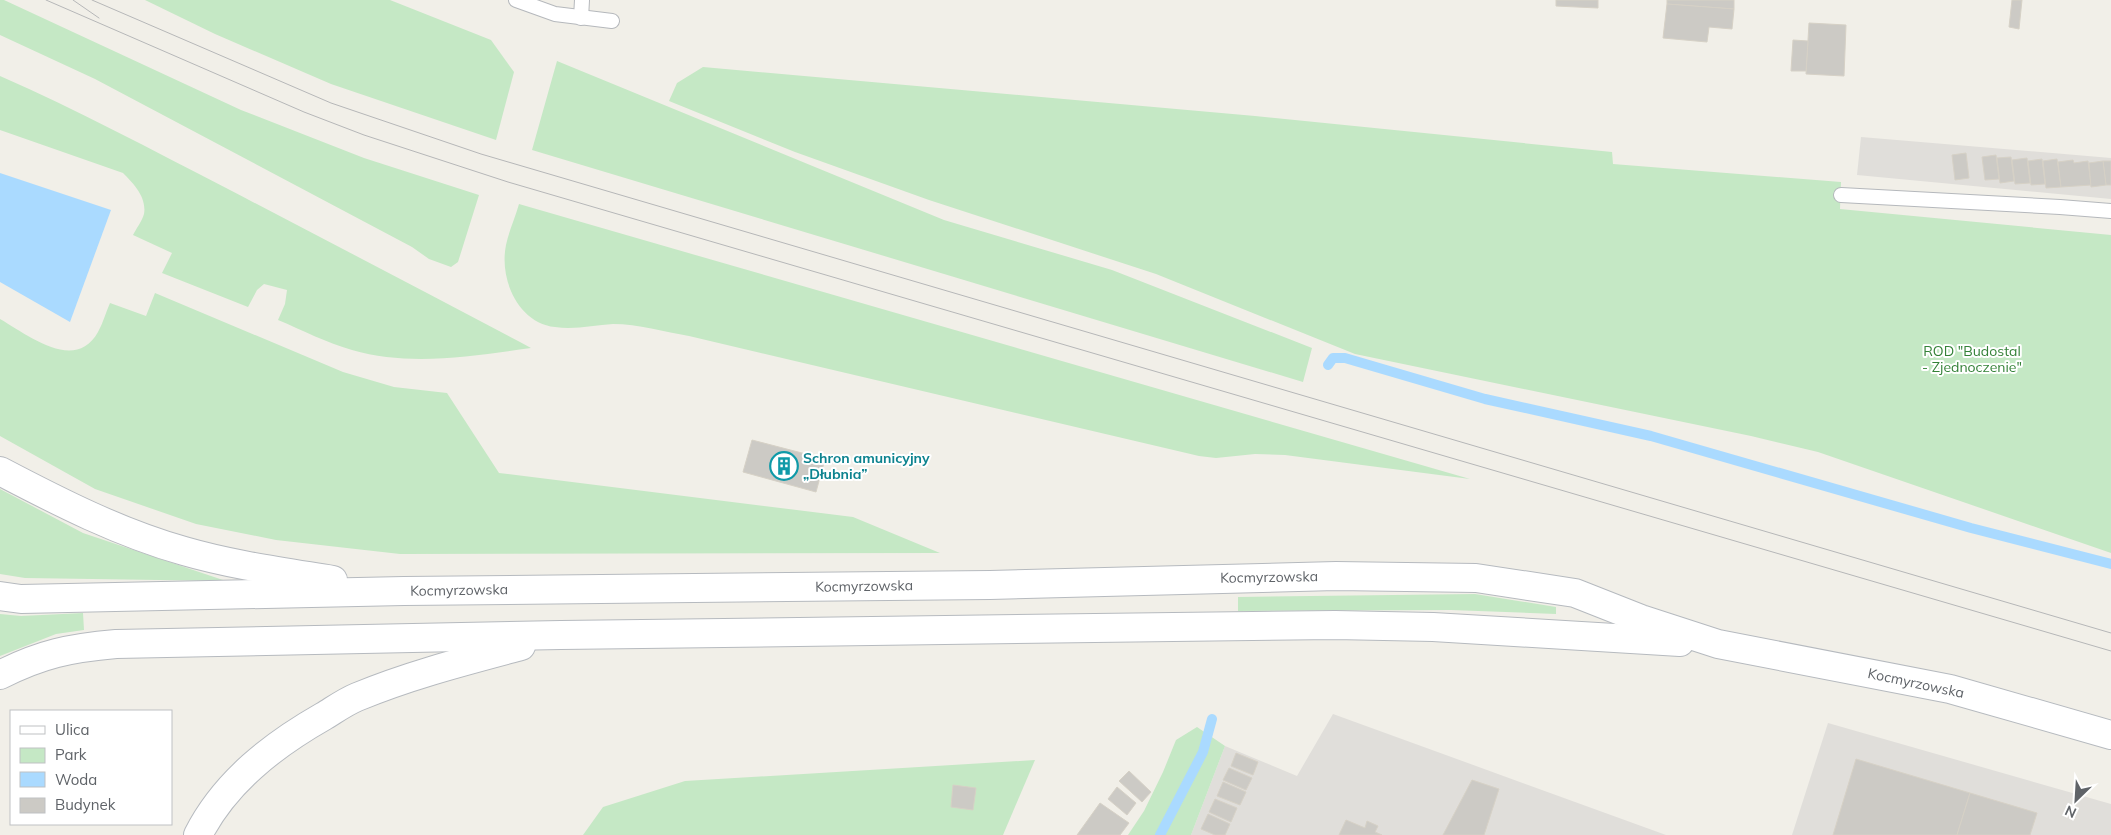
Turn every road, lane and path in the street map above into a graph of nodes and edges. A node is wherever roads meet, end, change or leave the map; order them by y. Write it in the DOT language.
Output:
graph roads {
  1 [pos="516,0"];
  2 [pos="582,0"];
  3 [pos="581,18"];
  4 [pos="612,21"];
  5 [pos="1841,195"];
  6 [pos="2111,211"];
  7 [pos="0,472"];
  8 [pos="404,591"];
  9 [pos="0,596"];
  10 [pos="560,635"];
  11 [pos="1718,644"];
  12 [pos="0,675"];
  13 [pos="2111,735"];
  14 [pos="198,835"];
  1 -- 3 [label="lane"];
  2 -- 3 [label="lane"];
  3 -- 4 [label="lane"];
  5 -- 6 [label="lane"];
  7 -- 8 [label="main road"];
  8 -- 9 [label="main road, Kocmyrzowska"];
  8 -- 11 [label="main road, Kocmyrzowska"];
  10 -- 11 [label="main road, Kocmyrzowska"];
  10 -- 12 [label="main road, Kocmyrzowska"];
  10 -- 14 [label="main road"];
  11 -- 13 [label="main road, Kocmyrzowska"];
}
